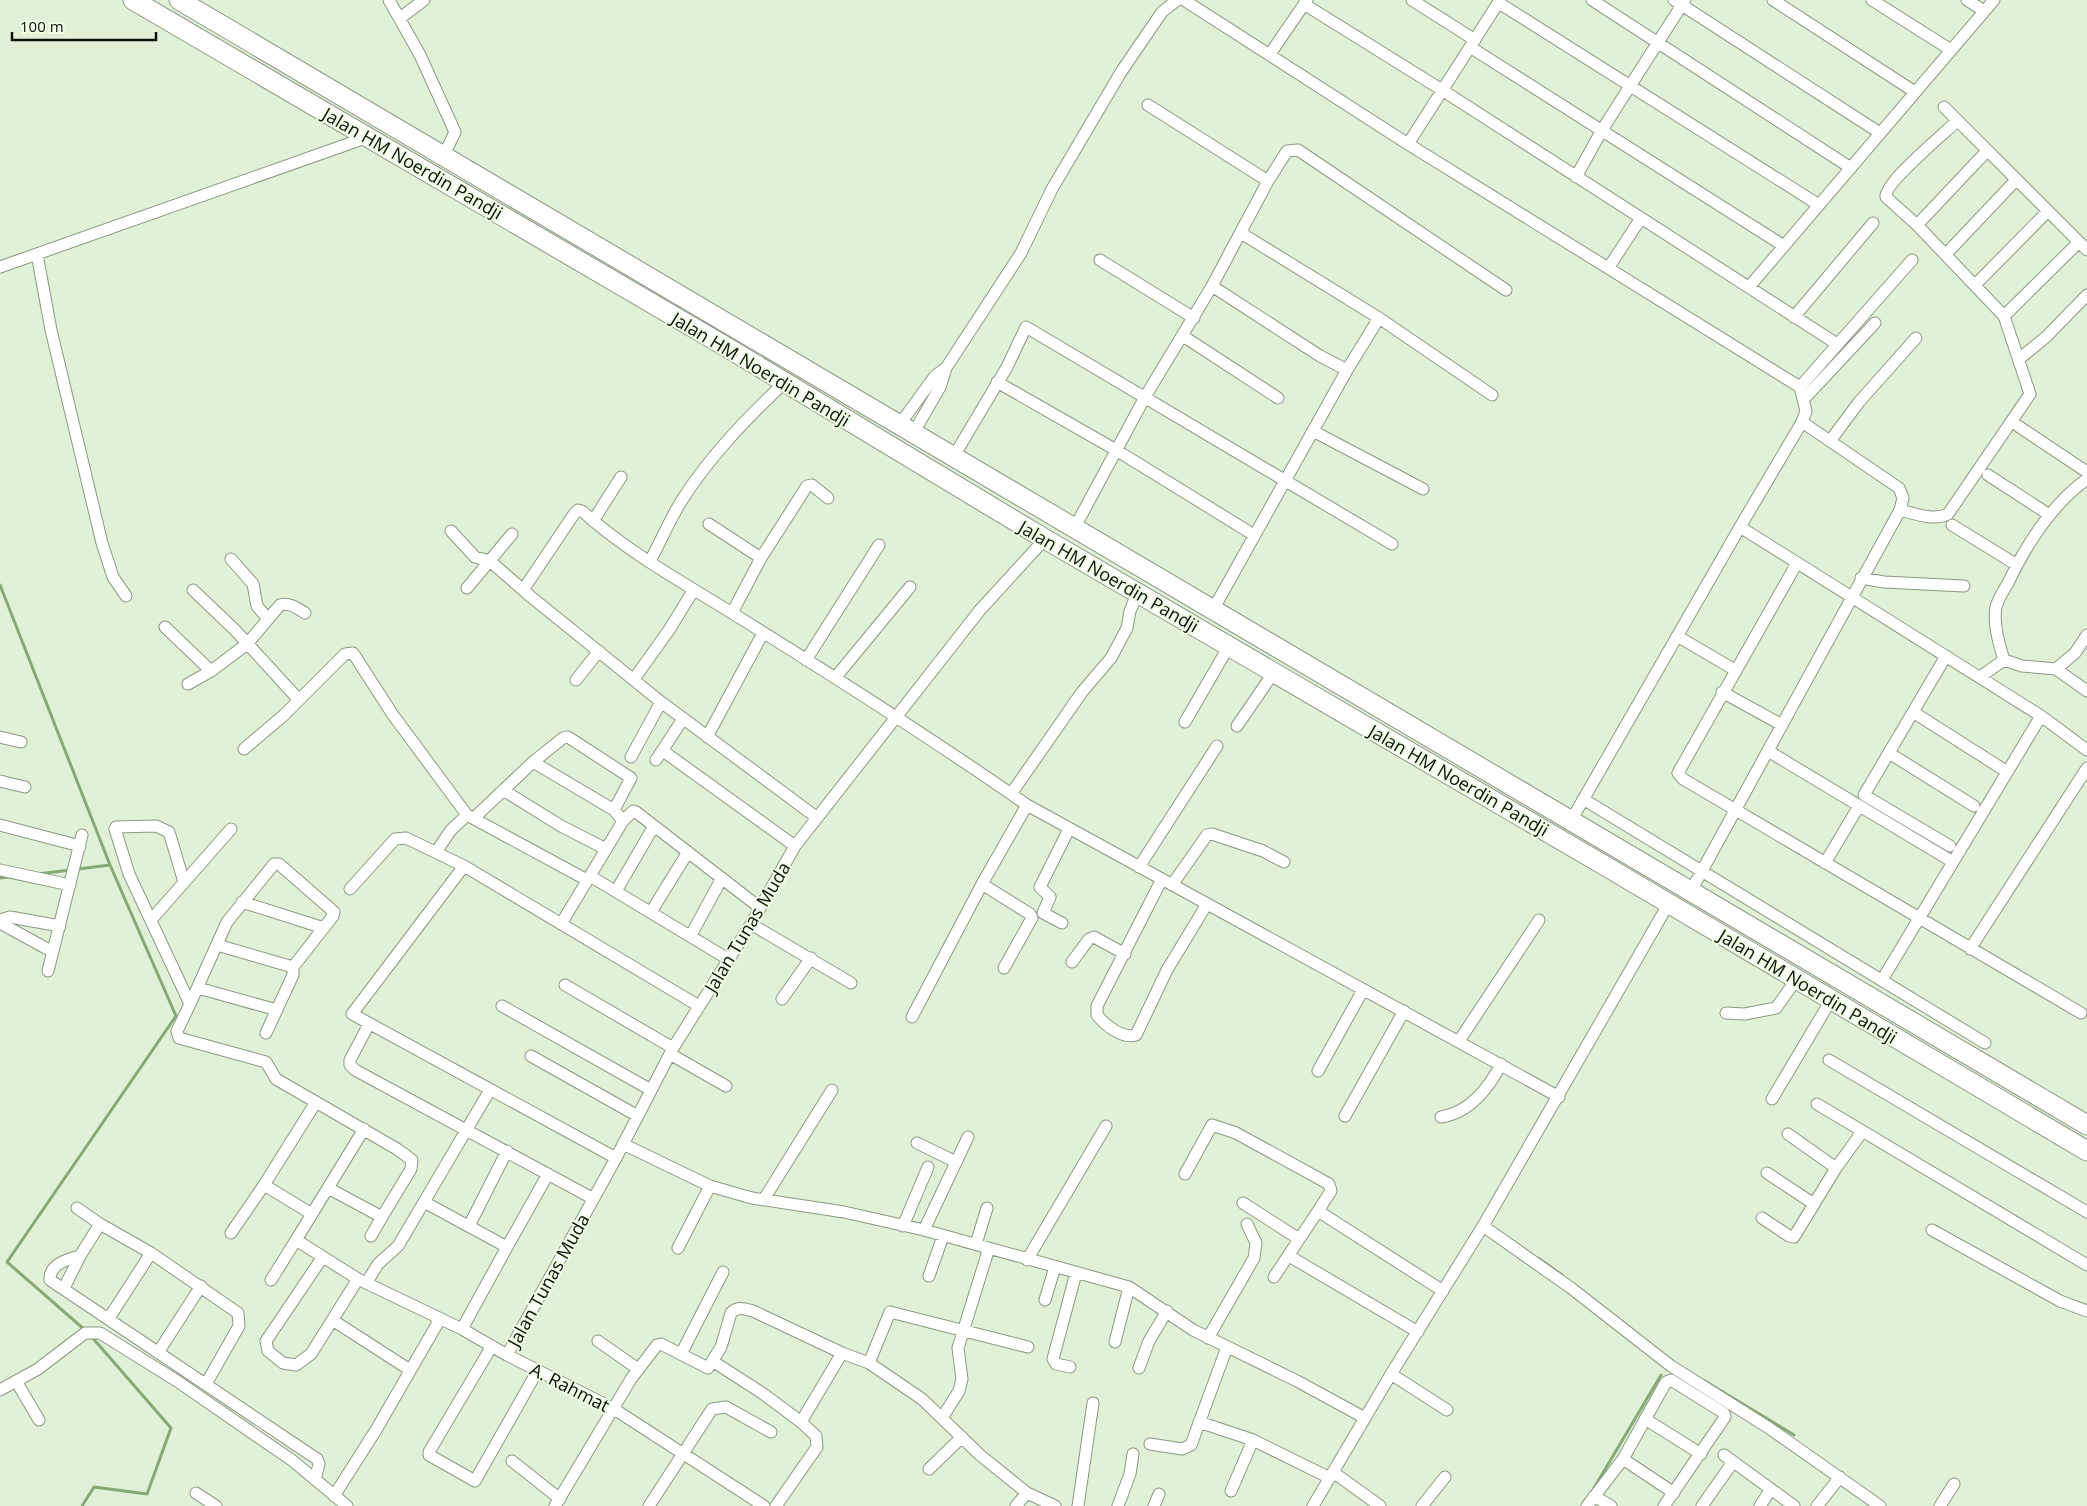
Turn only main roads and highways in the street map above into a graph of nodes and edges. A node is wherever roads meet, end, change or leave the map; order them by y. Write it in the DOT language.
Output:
graph roads {
  1 [pos="132,0"];
  2 [pos="179,0"];
  3 [pos="1571,818"];
  4 [pos="1558,838"];
  5 [pos="2087,1125"];
  6 [pos="2087,1151"];
  1 -- 4 [label="main road, Jalan HM Noerdin Pandji"];
  2 -- 3 [label="main road, Jalan HM Noerdin Pandji"];
  3 -- 4 [label="main road"];
  3 -- 5 [label="main road, Jalan HM Noerdin Pandji"];
  4 -- 6 [label="main road, Jalan HM Noerdin Pandji"];
}
